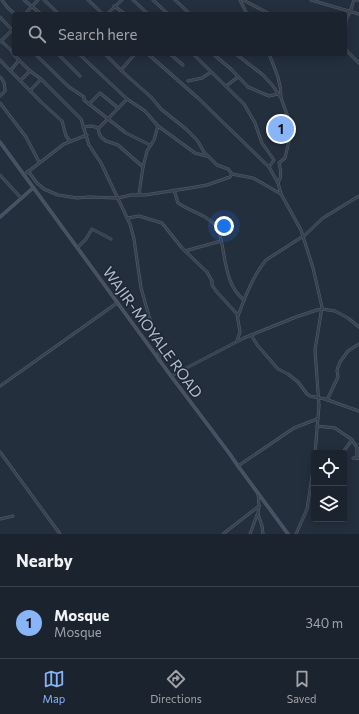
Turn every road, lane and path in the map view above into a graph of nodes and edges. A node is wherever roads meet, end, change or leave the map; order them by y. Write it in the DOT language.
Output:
graph roads {
  1 [pos="2,0"];
  2 [pos="24,0"];
  3 [pos="38,0"];
  4 [pos="44,0"];
  5 [pos="88,0"];
  6 [pos="122,0"];
  7 [pos="133,0"];
  8 [pos="153,0"];
  9 [pos="175,0"];
  10 [pos="240,0"];
  11 [pos="244,0"];
  12 [pos="311,0"];
  13 [pos="354,0"];
  14 [pos="114,6"];
  15 [pos="32,7"];
  16 [pos="13,12"];
  17 [pos="27,12"];
  18 [pos="38,12"];
  19 [pos="57,12"];
  20 [pos="101,12"];
  21 [pos="109,12"];
  22 [pos="122,12"];
  23 [pos="146,12"];
  24 [pos="166,12"];
  25 [pos="188,12"];
  26 [pos="246,12"];
  27 [pos="266,12"];
  28 [pos="350,12"];
  29 [pos="359,14"];
  30 [pos="0,17"];
  31 [pos="347,18"];
  32 [pos="12,29"];
  33 [pos="12,31"];
  34 [pos="0,41"];
  35 [pos="12,51"];
  36 [pos="347,51"];
  37 [pos="16,56"];
  38 [pos="37,56"];
  39 [pos="60,56"];
  40 [pos="81,56"];
  41 [pos="107,56"];
  42 [pos="133,56"];
  43 [pos="172,56"];
  44 [pos="195,56"];
  45 [pos="215,56"];
  46 [pos="239,56"];
  47 [pos="270,56"];
  48 [pos="152,58"];
  49 [pos="0,60"];
  50 [pos="19,60"];
  51 [pos="359,62"];
  52 [pos="183,65"];
  53 [pos="11,70"];
  54 [pos="121,70"];
  55 [pos="30,71"];
  56 [pos="211,72"];
  57 [pos="80,76"];
  58 [pos="0,77"];
  59 [pos="238,77"];
  60 [pos="41,80"];
  61 [pos="20,81"];
  62 [pos="188,81"];
  63 [pos="226,86"];
  64 [pos="30,91"];
  65 [pos="278,94"];
  66 [pos="0,96"];
  67 [pos="281,98"];
  68 [pos="127,99"];
  69 [pos="0,102"];
  70 [pos="89,104"];
  71 [pos="118,108"];
  72 [pos="107,119"];
  73 [pos="158,126"];
  74 [pos="83,127"];
  75 [pos="98,128"];
  76 [pos="86,135"];
  77 [pos="70,141"];
  78 [pos="0,142"];
  79 [pos="150,145"];
  80 [pos="207,156"];
  81 [pos="274,160"];
  82 [pos="39,162"];
  83 [pos="279,163"];
  84 [pos="143,167"];
  85 [pos="269,167"];
  86 [pos="28,171"];
  87 [pos="232,174"];
  88 [pos="0,175"];
  89 [pos="24,175"];
  90 [pos="278,183"];
  91 [pos="34,188"];
  92 [pos="174,190"];
  93 [pos="138,194"];
  94 [pos="281,194"];
  95 [pos="359,196"];
  96 [pos="21,198"];
  97 [pos="118,198"];
  98 [pos="1,215"];
  99 [pos="128,218"];
  100 [pos="303,236"];
  101 [pos="111,238"];
  102 [pos="221,241"];
  103 [pos="78,247"];
  104 [pos="185,251"];
  105 [pos="244,300"];
  106 [pos="118,303"];
  107 [pos="322,309"];
  108 [pos="238,316"];
  109 [pos="359,327"];
  110 [pos="252,335"];
  111 [pos="236,341"];
  112 [pos="359,344"];
  113 [pos="159,361"];
  114 [pos="171,376"];
  115 [pos="0,386"];
  116 [pos="318,398"];
  117 [pos="327,400"];
  118 [pos="359,411"];
  119 [pos="317,419"];
  120 [pos="317,426"];
  121 [pos="352,440"];
  122 [pos="316,450"];
  123 [pos="344,450"];
  124 [pos="0,452"];
  125 [pos="353,458"];
  126 [pos="358,458"];
  127 [pos="238,466"];
  128 [pos="311,483"];
  129 [pos="258,494"];
  130 [pos="259,506"];
  131 [pos="258,514"];
  132 [pos="13,516"];
  133 [pos="0,519"];
  134 [pos="60,534"];
  135 [pos="223,534"];
  136 [pos="250,534"];
  137 [pos="263,534"];
  138 [pos="288,534"];
  139 [pos="296,534"];
  1 -- 16 [label="street"];
  2 -- 15 [label="street"];
  3 -- 15 [label="street"];
  4 -- 19 [label="street"];
  5 -- 20 [label="street"];
  6 -- 14 [label="street"];
  7 -- 23 [label="street"];
  8 -- 24 [label="street"];
  9 -- 25 [label="street"];
  10 -- 26 [label="street"];
  11 -- 27 [label="street"];
  12 -- 28 [label="street"];
  13 -- 28 [label="street"];
  14 -- 21 [label="street"];
  14 -- 22 [label="street"];
  15 -- 17 [label="street"];
  15 -- 18 [label="street"];
  28 -- 29 [label="street"];
  28 -- 31 [label="street"];
  30 -- 32 [label="street"];
  33 -- 34 [label="street"];
  34 -- 35 [label="street"];
  36 -- 51 [label="street"];
  37 -- 50 [label="street"];
  38 -- 70 [label="street"];
  39 -- 57 [label="street"];
  40 -- 68 [label="street"];
  41 -- 54 [label="street"];
  42 -- 54 [label="street"];
  43 -- 52 [label="street"];
  44 -- 56 [label="street"];
  45 -- 59 [label="street"];
  46 -- 65 [label="street"];
  47 -- 67 [label="street"];
  48 -- 85 [label="street"];
  49 -- 53 [label="street"];
  50 -- 53 [label="street"];
  50 -- 55 [label="street"];
  53 -- 61 [label="street"];
  54 -- 80 [label="street"];
  55 -- 60 [label="street"];
  55 -- 61 [label="street"];
  56 -- 62 [label="street"];
  56 -- 63 [label="street"];
  58 -- 66 [label="street"];
  59 -- 63 [label="street"];
  59 -- 65 [label="street"];
  60 -- 64 [label="street"];
  60 -- 74 [label="street"];
  61 -- 64 [label="street"];
  63 -- 81 [label="street"];
  64 -- 77 [label="street"];
  65 -- 67 [label="street"];
  67 -- 83 [label="street"];
  68 -- 71 [label="street"];
  68 -- 73 [label="street"];
  69 -- 82 [label="street"];
  70 -- 71 [label="street"];
  70 -- 72 [label="street"];
  71 -- 72 [label="street"];
  72 -- 75 [label="street"];
  72 -- 79 [label="street"];
  73 -- 79 [label="street"];
  73 -- 80 [label="street"];
  74 -- 75 [label="street"];
  74 -- 76 [label="street"];
  75 -- 84 [label="street"];
  76 -- 77 [label="street"];
  76 -- 97 [label="street"];
  77 -- 82 [label="street"];
  78 -- 89 [label="main road, WAJIR-MOYALE ROAD"];
  79 -- 84 [label="street"];
  80 -- 87 [label="street"];
  81 -- 83 [label="street"];
  81 -- 85 [label="street"];
  82 -- 86 [label="street"];
  83 -- 90 [label="street"];
  84 -- 93 [label="street"];
  85 -- 90 [label="street"];
  86 -- 89 [label="street"];
  86 -- 97 [label="street"];
  87 -- 92 [label="street"];
  87 -- 94 [label="street"];
  88 -- 96 [label="street"];
  89 -- 91 [label="main road, WAJIR-MOYALE ROAD"];
  90 -- 94 [label="street"];
  91 -- 96 [label="main road"];
  91 -- 103 [label="main road, WAJIR-MOYALE ROAD"];
  92 -- 93 [label="street"];
  92 -- 102 [label="street"];
  93 -- 97 [label="street"];
  94 -- 100 [label="street"];
  95 -- 100 [label="street"];
  96 -- 98 [label="main road"];
  97 -- 99 [label="street"];
  99 -- 104 [label="street"];
  99 -- 113 [label="street"];
  100 -- 105 [label="street"];
  100 -- 107 [label="street"];
  101 -- 103 [label="street"];
  102 -- 104 [label="street"];
  102 -- 105 [label="street"];
  103 -- 106 [label="main road, WAJIR-MOYALE ROAD"];
  104 -- 108 [label="street"];
  105 -- 108 [label="street"];
  106 -- 113 [label="main road, WAJIR-MOYALE ROAD"];
  106 -- 115 [label="street"];
  107 -- 109 [label="street"];
  107 -- 110 [label="street"];
  107 -- 116 [label="street"];
  108 -- 111 [label="street"];
  110 -- 111 [label="street"];
  110 -- 116 [label="street"];
  111 -- 114 [label="street"];
  112 -- 117 [label="street"];
  113 -- 114 [label="main road, WAJIR-MOYALE ROAD"];
  114 -- 127 [label="main road, WAJIR-MOYALE ROAD"];
  116 -- 117 [label="street"];
  116 -- 119 [label="street"];
  117 -- 118 [label="street"];
  119 -- 120 [label="street"];
  119 -- 127 [label="street"];
  120 -- 121 [label="street"];
  120 -- 122 [label="street"];
  121 -- 123 [label="street"];
  121 -- 126 [label="street"];
  124 -- 134 [label="street"];
  125 -- 126 [label="street"];
  127 -- 129 [label="main road, WAJIR-MOYALE ROAD"];
  128 -- 139 [label="street"];
  129 -- 130 [label="street"];
  129 -- 138 [label="main road, WAJIR-MOYALE ROAD"];
  130 -- 131 [label="street"];
  130 -- 135 [label="street"];
  131 -- 136 [label="street"];
  131 -- 137 [label="street"];
  132 -- 133 [label="street"];
}
